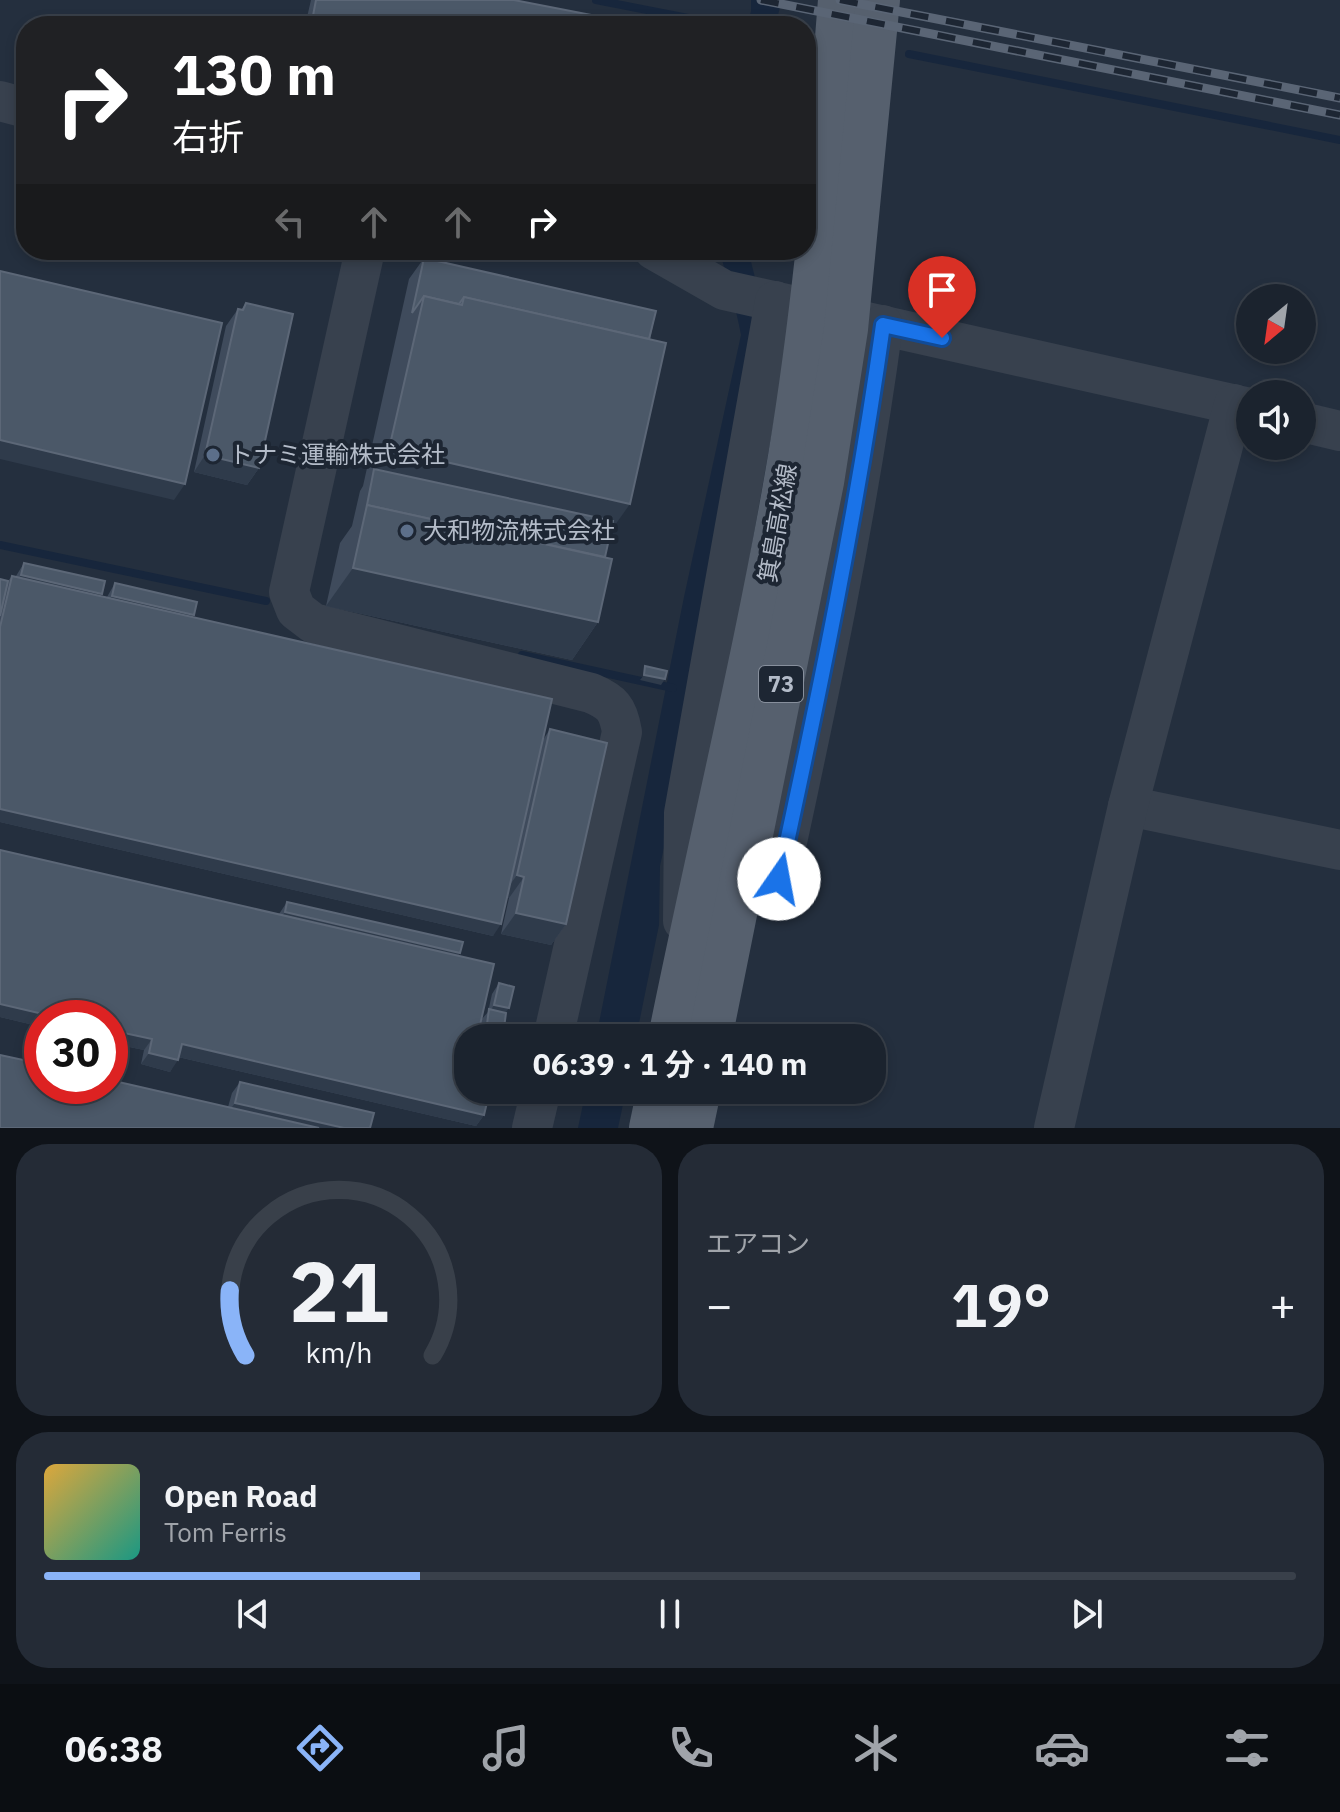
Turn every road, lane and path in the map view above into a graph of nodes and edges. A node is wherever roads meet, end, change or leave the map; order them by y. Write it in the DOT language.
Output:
graph roads {
  1 [pos="840,0"];
  2 [pos="878,0"];
  3 [pos="363,260"];
  4 [pos="672,260"];
  5 [pos="815,315"];
  6 [pos="1236,405"];
  7 [pos="1316,425"];
  8 [pos="1236,427"];
  9 [pos="1340,431"];
  10 [pos="1128,806"];
  11 [pos="1340,850"];
  12 [pos="556,1024"];
  13 [pos="673,1024"];
  14 [pos="713,1024"];
  15 [pos="538,1104"];
  16 [pos="656,1104"];
  17 [pos="696,1104"];
  18 [pos="532,1128"];
  19 [pos="651,1128"];
  20 [pos="691,1128"];
  21 [pos="1054,1128"];
  1 -- 5 [label="main road, 箕島高松線 / 73"];
  2 -- 5 [label="main road, 箕島高松線 / 73"];
  3 -- 12 [label="street"];
  4 -- 5 [label="street"];
  5 -- 6 [label="street"];
  5 -- 13 [label="main road, 箕島高松線 / 73"];
  5 -- 14 [label="main road, 箕島高松線 / 73"];
  7 -- 9 [label="street"];
  8 -- 10 [label="street"];
  10 -- 11 [label="street"];
  10 -- 21 [label="street"];
  15 -- 18 [label="street"];
  16 -- 19 [label="main road"];
  17 -- 20 [label="main road"];
}
